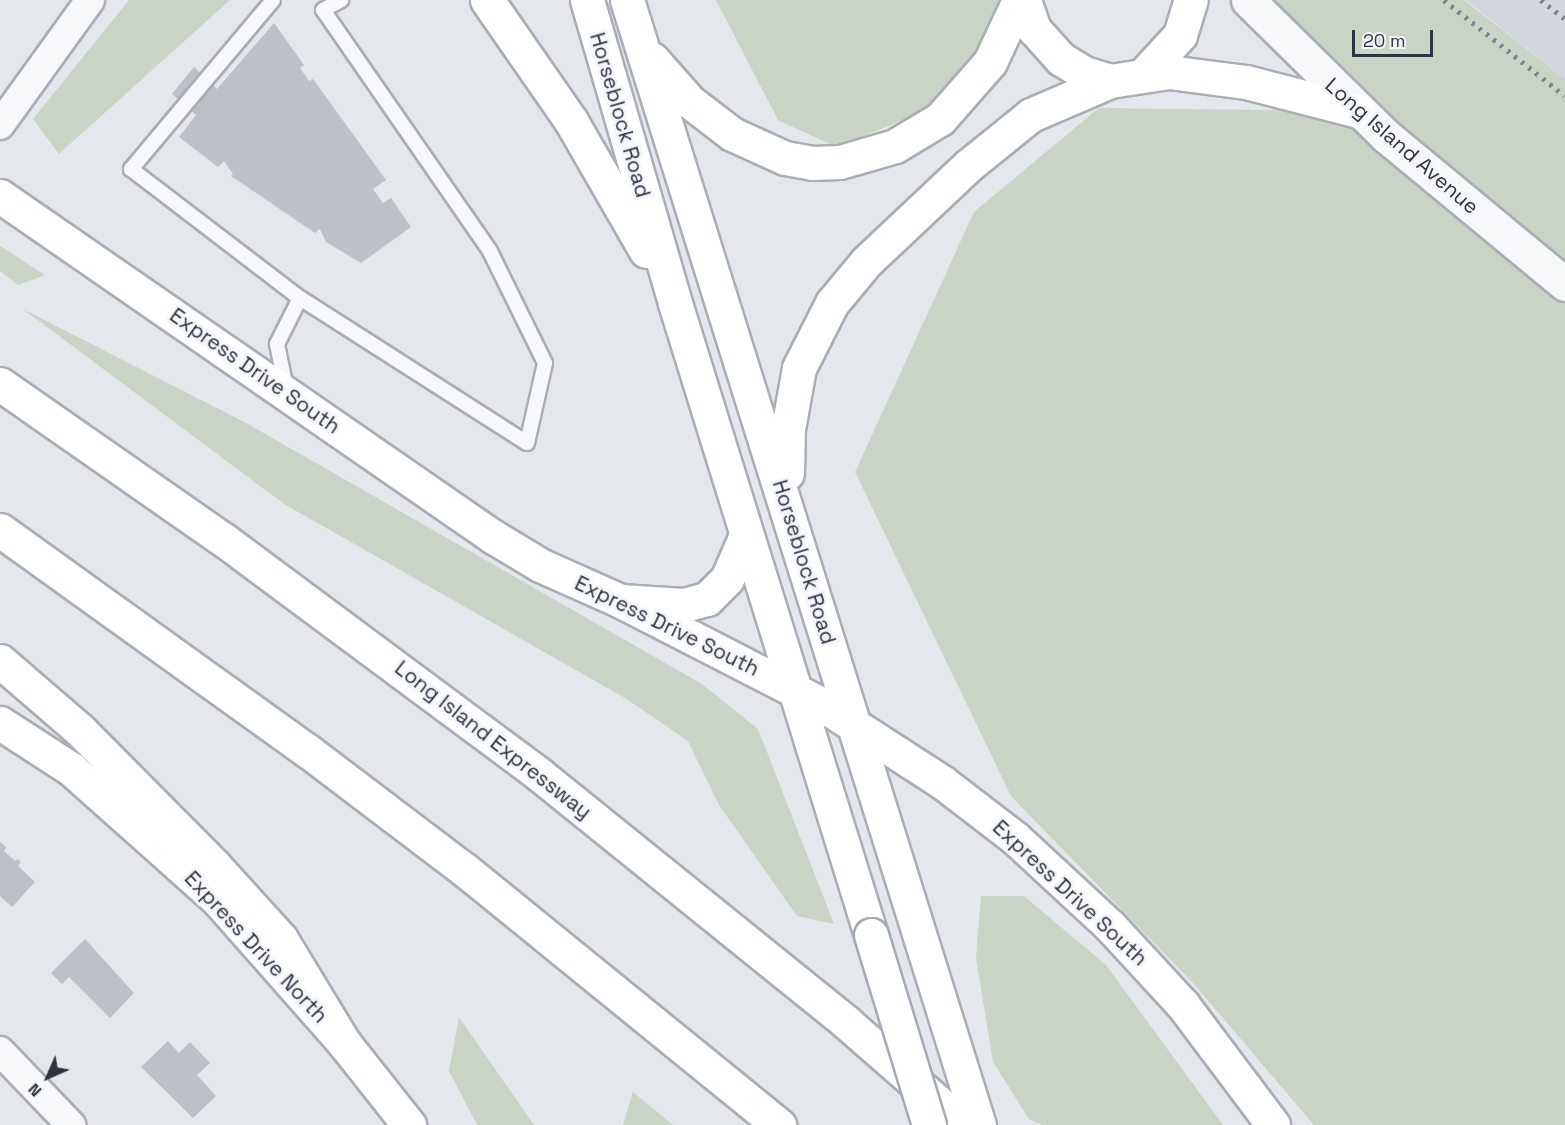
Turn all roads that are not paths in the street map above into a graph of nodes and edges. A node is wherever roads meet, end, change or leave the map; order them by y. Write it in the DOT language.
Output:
graph roads {
  1 [pos="90,0"];
  2 [pos="273,0"];
  3 [pos="312,0"];
  4 [pos="341,0"];
  5 [pos="486,0"];
  6 [pos="587,0"];
  7 [pos="627,0"];
  8 [pos="1019,0"];
  9 [pos="1024,0"];
  10 [pos="1191,0"];
  11 [pos="1248,0"];
  12 [pos="323,10"];
  13 [pos="644,50"];
  14 [pos="1145,73"];
  15 [pos="1110,81"];
  16 [pos="1358,111"];
  17 [pos="0,125"];
  18 [pos="0,195"];
  19 [pos="1565,284"];
  20 [pos="300,298"];
  21 [pos="675,303"];
  22 [pos="0,384"];
  23 [pos="286,393"];
  24 [pos="786,502"];
  25 [pos="0,530"];
  26 [pos="746,534"];
  27 [pos="621,601"];
  28 [pos="0,662"];
  29 [pos="795,689"];
  30 [pos="853,722"];
  31 [pos="0,723"];
  32 [pos="344,1043"];
  33 [pos="0,1051"];
  34 [pos="71,1125"];
  35 [pos="409,1125"];
  36 [pos="778,1125"];
  37 [pos="929,1125"];
  38 [pos="964,1125"];
  39 [pos="979,1125"];
  40 [pos="1273,1125"];
  1 -- 17 [label="street"];
  2 -- 20 [label="lane"];
  3 -- 12 [label="lane"];
  4 -- 12 [label="lane"];
  5 -- 21 [label="main road"];
  6 -- 21 [label="main road, Horseblock Road"];
  7 -- 13 [label="main road, Horseblock Road"];
  8 -- 13 [label="main road"];
  9 -- 15 [label="main road"];
  10 -- 14 [label="main road"];
  11 -- 16 [label="street, Long Island Avenue"];
  12 -- 20 [label="lane"];
  13 -- 24 [label="main road, Horseblock Road"];
  14 -- 15 [label="main road"];
  14 -- 16 [label="main road"];
  15 -- 24 [label="main road"];
  16 -- 19 [label="street, Long Island Avenue"];
  18 -- 23 [label="main road, Express Drive South"];
  20 -- 23 [label="lane"];
  21 -- 26 [label="main road, Horseblock Road"];
  22 -- 38 [label="main road, Long Island Expressway"];
  23 -- 27 [label="main road, Express Drive South"];
  24 -- 30 [label="main road, Horseblock Road"];
  25 -- 36 [label="main road"];
  26 -- 27 [label="main road"];
  26 -- 29 [label="main road, Horseblock Road"];
  27 -- 29 [label="main road, Express Drive South"];
  28 -- 32 [label="main road"];
  29 -- 30 [label="main road, Express Drive South"];
  29 -- 37 [label="main road, Horseblock Road, bridge"];
  30 -- 39 [label="main road, Horseblock Road"];
  30 -- 40 [label="main road, Express Drive South"];
  31 -- 32 [label="main road, Express Drive North"];
  32 -- 35 [label="main road, Express Drive North"];
  33 -- 34 [label="street"];
}
